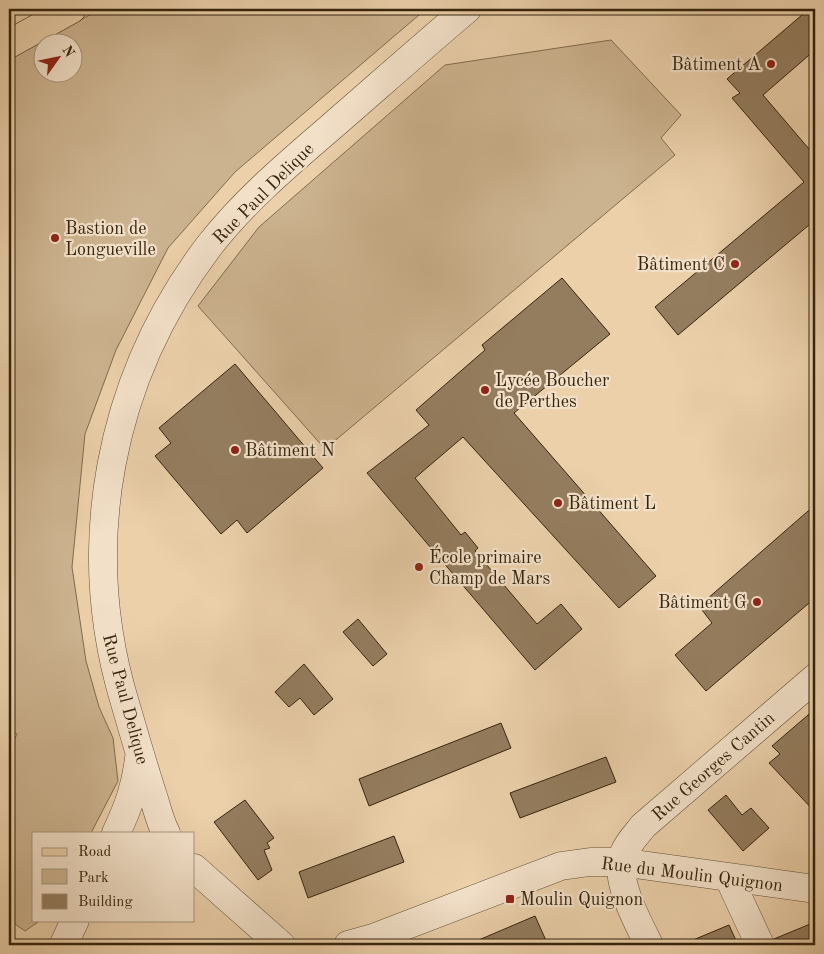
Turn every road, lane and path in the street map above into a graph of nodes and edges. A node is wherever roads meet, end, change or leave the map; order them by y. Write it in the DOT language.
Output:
graph roads {
  1 [pos="72,9"];
  2 [pos="467,9"];
  3 [pos="9,44"];
  4 [pos="815,678"];
  5 [pos="139,754"];
  6 [pos="116,832"];
  7 [pos="166,832"];
  8 [pos="620,862"];
  9 [pos="195,869"];
  10 [pos="729,878"];
  11 [pos="815,888"];
  12 [pos="74,922"];
  13 [pos="362,943"];
  14 [pos="64,945"];
  15 [pos="281,945"];
  16 [pos="649,945"];
  17 [pos="760,945"];
  1 -- 3 [label="main road"];
  2 -- 5 [label="street, Rue Paul Delique"];
  4 -- 8 [label="street, Rue Georges Cantin"];
  5 -- 6 [label="street"];
  5 -- 7 [label="street, Rue Paul Delique"];
  8 -- 10 [label="street, Rue du Moulin Quignon"];
  8 -- 13 [label="street, Rue du Moulin Quignon"];
  8 -- 16 [label="street"];
  9 -- 15 [label="street"];
  10 -- 11 [label="street, Rue du Moulin Quignon"];
  10 -- 17 [label="street"];
  12 -- 14 [label="street"];
}
